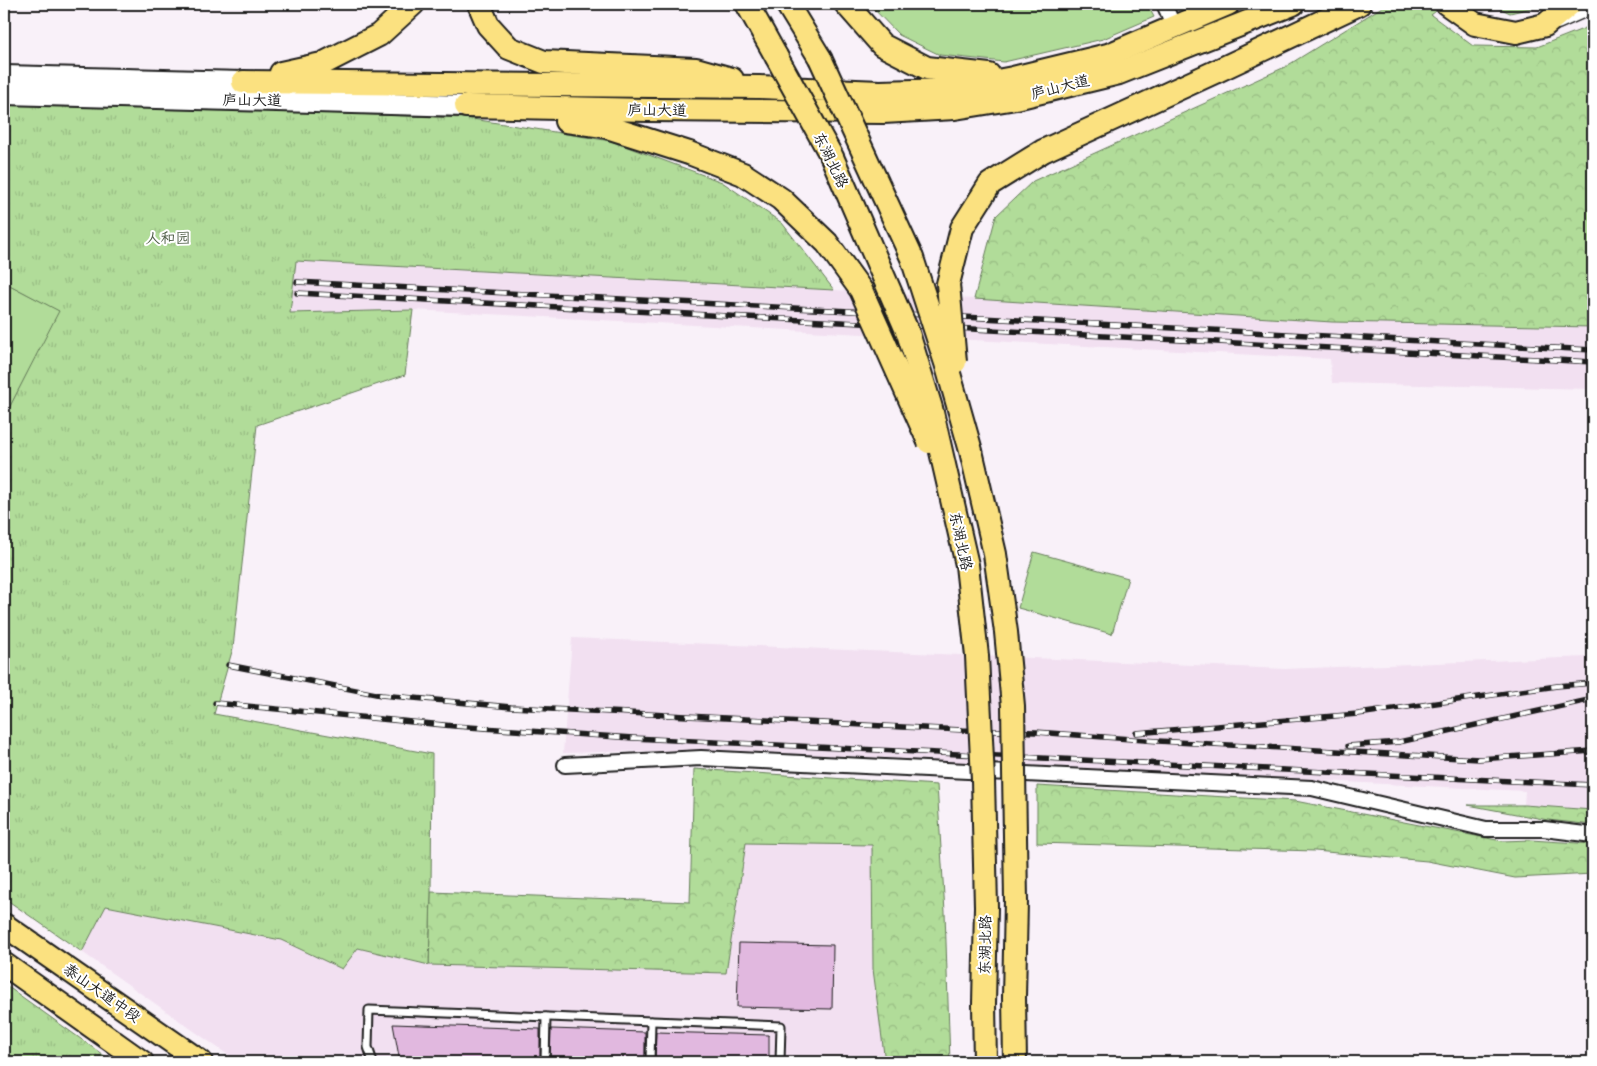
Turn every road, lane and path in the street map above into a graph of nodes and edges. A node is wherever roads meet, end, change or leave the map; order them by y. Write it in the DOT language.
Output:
graph roads {
  1 [pos="413,4"];
  2 [pos="479,4"];
  3 [pos="747,4"];
  4 [pos="787,4"];
  5 [pos="846,4"];
  6 [pos="1164,4"];
  7 [pos="1228,4"];
  8 [pos="1293,4"];
  9 [pos="1359,4"];
  10 [pos="1447,4"];
  11 [pos="1570,4"];
  12 [pos="1593,4"];
  13 [pos="1546,26"];
  14 [pos="1174,27"];
  15 [pos="4,76"];
  16 [pos="1013,78"];
  17 [pos="243,82"];
  18 [pos="759,87"];
  19 [pos="4,94"];
  20 [pos="466,106"];
  21 [pos="959,411"];
  22 [pos="950,489"];
  23 [pos="565,765"];
  24 [pos="1593,835"];
  25 [pos="4,925"];
  26 [pos="4,964"];
  27 [pos="546,1017"];
  28 [pos="651,1021"];
  29 [pos="142,1062"];
  30 [pos="201,1062"];
  31 [pos="372,1062"];
  32 [pos="545,1062"];
  33 [pos="650,1062"];
  34 [pos="780,1062"];
  35 [pos="985,1062"];
  36 [pos="1014,1062"];
  1 -- 17 [label="main road"];
  2 -- 18 [label="main road"];
  3 -- 22 [label="main road, 东湖北路, bridge"];
  4 -- 21 [label="main road, 东湖北路, bridge"];
  5 -- 16 [label="main road"];
  6 -- 14 [label="street"];
  7 -- 14 [label="main road, 庐山大道"];
  8 -- 20 [label="main road, 庐山大道"];
  9 -- 21 [label="main road, bridge"];
  10 -- 13 [label="main road"];
  11 -- 13 [label="main road"];
  12 -- 13 [label="street"];
  14 -- 16 [label="main road, 庐山大道"];
  15 -- 17 [label="main road, 庐山大道"];
  16 -- 18 [label="main road, 庐山大道"];
  17 -- 18 [label="main road, 庐山大道"];
  19 -- 20 [label="main road, 庐山大道"];
  20 -- 22 [label="main road, bridge"];
  21 -- 36 [label="main road, 东湖北路, bridge"];
  22 -- 35 [label="main road, 东湖北路, bridge"];
  23 -- 24 [label="street"];
  25 -- 30 [label="main road, 泰山大道中段"];
  26 -- 29 [label="main road"];
  27 -- 28 [label="lane"];
  27 -- 31 [label="lane"];
  27 -- 32 [label="lane"];
  28 -- 33 [label="lane"];
  28 -- 34 [label="lane"];
}
